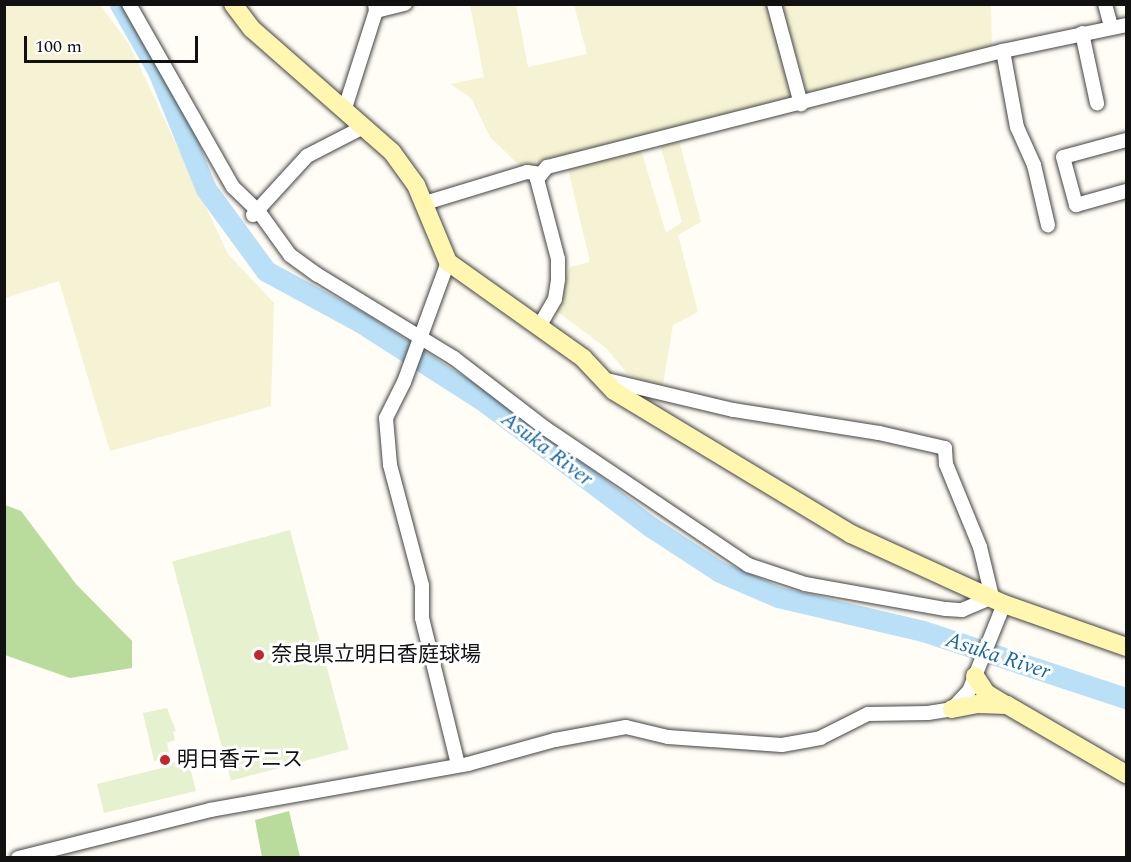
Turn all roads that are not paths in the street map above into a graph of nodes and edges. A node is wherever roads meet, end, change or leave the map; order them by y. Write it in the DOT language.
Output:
graph roads {
  1 [pos="129,4"];
  2 [pos="234,4"];
  3 [pos="405,4"];
  4 [pos="774,4"];
  5 [pos="1105,4"];
  6 [pos="376,8"];
  7 [pos="1126,25"];
  8 [pos="1111,27"];
  9 [pos="1082,33"];
  10 [pos="1003,51"];
  11 [pos="1096,103"];
  12 [pos="801,104"];
  13 [pos="345,108"];
  14 [pos="365,126"];
  15 [pos="1126,140"];
  16 [pos="541,174"];
  17 [pos="1126,191"];
  18 [pos="425,203"];
  19 [pos="256,214"];
  20 [pos="1048,225"];
  21 [pos="448,262"];
  22 [pos="540,325"];
  23 [pos="418,341"];
  24 [pos="603,379"];
  25 [pos="999,605"];
  26 [pos="1126,647"];
  27 [pos="977,670"];
  28 [pos="1007,705"];
  29 [pos="952,709"];
  30 [pos="458,765"];
  31 [pos="1126,774"];
  32 [pos="18,858"];
  1 -- 19 [label="street"];
  2 -- 13 [label="main road"];
  3 -- 6 [label="street"];
  4 -- 12 [label="street"];
  5 -- 8 [label="street"];
  6 -- 13 [label="street"];
  7 -- 8 [label="street"];
  8 -- 9 [label="street"];
  9 -- 10 [label="street"];
  9 -- 11 [label="street"];
  10 -- 12 [label="street"];
  10 -- 20 [label="street"];
  12 -- 16 [label="street"];
  13 -- 14 [label="main road"];
  14 -- 18 [label="main road"];
  14 -- 19 [label="street"];
  15 -- 17 [label="street"];
  16 -- 18 [label="street"];
  16 -- 22 [label="street"];
  18 -- 21 [label="main road"];
  19 -- 23 [label="street"];
  21 -- 22 [label="main road"];
  21 -- 23 [label="street"];
  22 -- 24 [label="main road"];
  23 -- 25 [label="street"];
  23 -- 30 [label="street"];
  24 -- 25 [label="main road"];
  24 -- 25 [label="street"];
  25 -- 26 [label="main road"];
  25 -- 27 [label="street"];
  27 -- 28 [label="main road"];
  27 -- 29 [label="street"];
  28 -- 29 [label="main road"];
  28 -- 31 [label="main road"];
  29 -- 30 [label="street"];
  30 -- 32 [label="street"];
}
